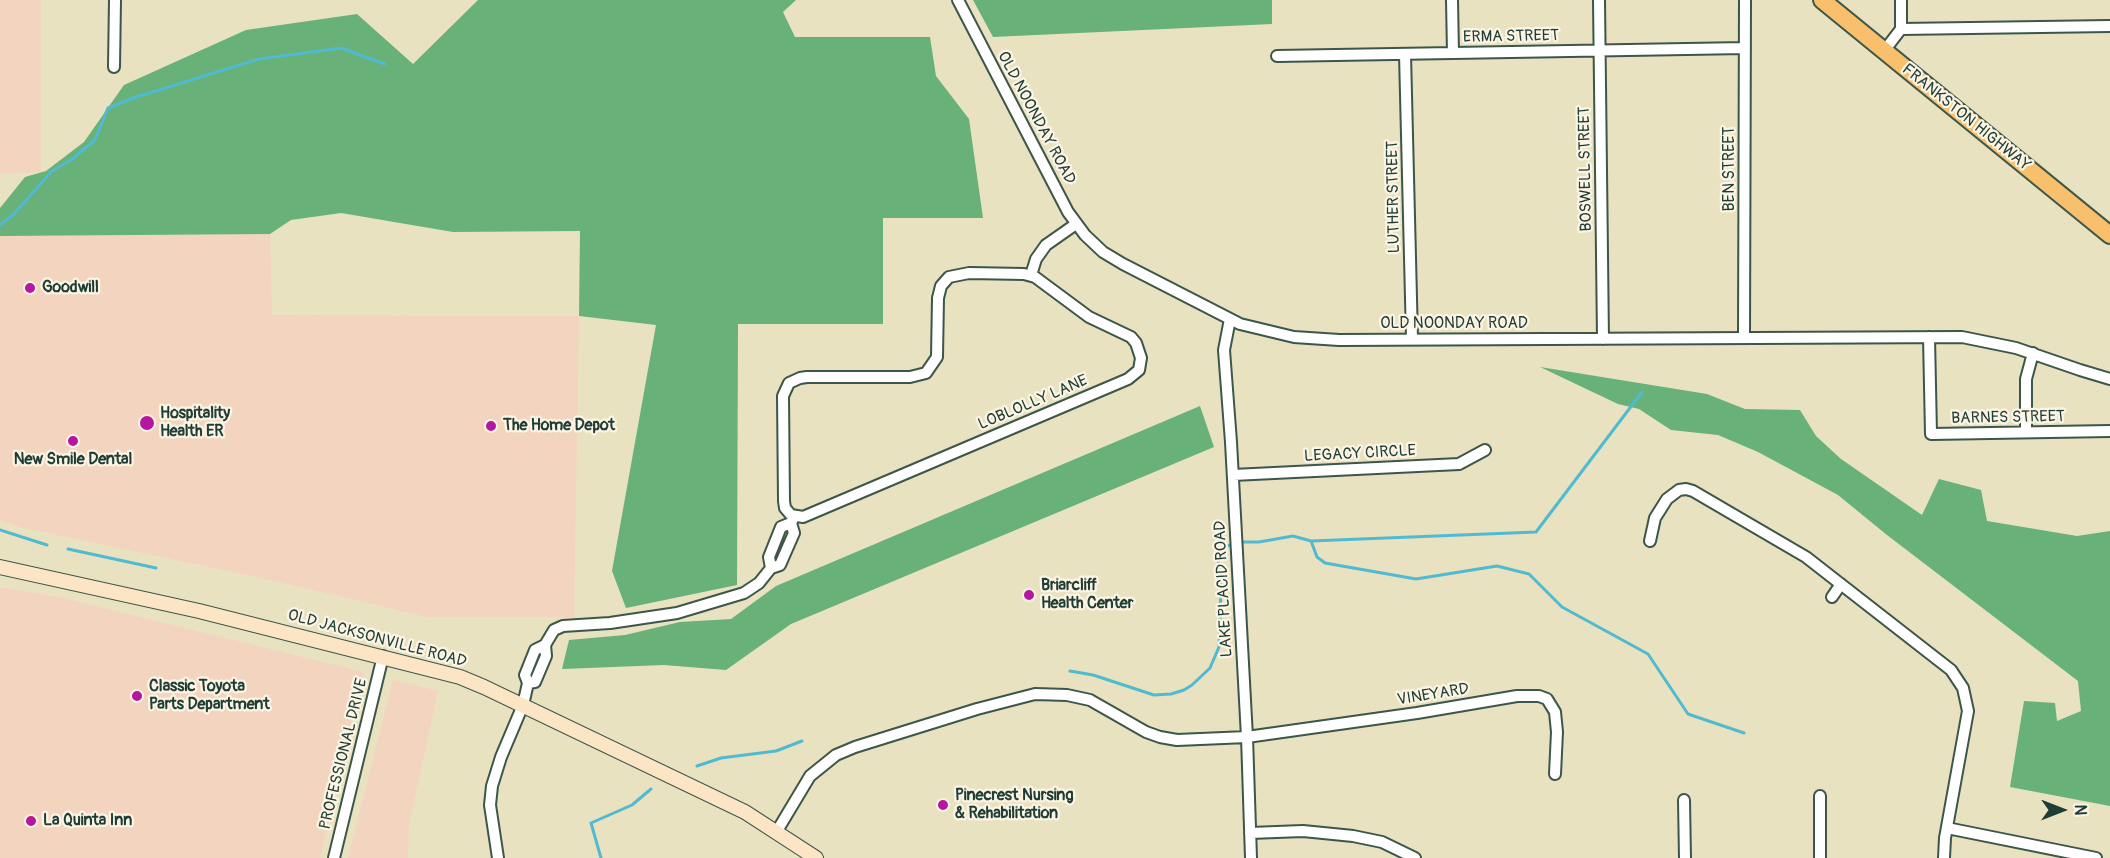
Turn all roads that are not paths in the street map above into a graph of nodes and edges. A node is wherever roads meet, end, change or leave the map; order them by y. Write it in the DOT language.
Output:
graph roads {
  1 [pos="115,0"];
  2 [pos="958,0"];
  3 [pos="1452,0"];
  4 [pos="1599,0"];
  5 [pos="1745,0"];
  6 [pos="1822,0"];
  7 [pos="1901,0"];
  8 [pos="2110,26"];
  9 [pos="1900,29"];
  10 [pos="1745,48"];
  11 [pos="1599,50"];
  12 [pos="1884,51"];
  13 [pos="1453,53"];
  14 [pos="1405,54"];
  15 [pos="1277,56"];
  16 [pos="114,68"];
  17 [pos="1076,224"];
  18 [pos="2110,235"];
  19 [pos="1031,275"];
  20 [pos="1230,319"];
  21 [pos="1744,337"];
  22 [pos="1929,337"];
  23 [pos="1412,339"];
  24 [pos="1603,339"];
  25 [pos="2033,353"];
  26 [pos="2110,379"];
  27 [pos="2110,431"];
  28 [pos="2026,432"];
  29 [pos="1485,450"];
  30 [pos="1233,475"];
  31 [pos="793,520"];
  32 [pos="1650,541"];
  33 [pos="0,567"];
  34 [pos="1841,584"];
  35 [pos="1832,597"];
  36 [pos="383,656"];
  37 [pos="523,705"];
  38 [pos="1247,737"];
  39 [pos="1555,774"];
  40 [pos="1820,796"];
  41 [pos="1684,800"];
  42 [pos="1947,828"];
  43 [pos="777,831"];
  44 [pos="1250,833"];
  45 [pos="1400,854"];
  46 [pos="334,858"];
  47 [pos="498,858"];
  48 [pos="816,858"];
  49 [pos="1251,858"];
  50 [pos="1415,858"];
  51 [pos="1685,858"];
  52 [pos="1820,858"];
  53 [pos="1944,858"];
  54 [pos="2096,858"];
  1 -- 16 [label="street"];
  2 -- 17 [label="street, OLD NOONDAY ROAD"];
  3 -- 13 [label="street"];
  4 -- 11 [label="street, BOSWELL STREET"];
  5 -- 10 [label="street, BEN STREET"];
  6 -- 12 [label="main road, FRANKSTON HIGHWAY"];
  7 -- 9 [label="street"];
  8 -- 9 [label="street"];
  9 -- 12 [label="street"];
  10 -- 11 [label="street, ERMA STREET"];
  10 -- 21 [label="street, BEN STREET"];
  11 -- 13 [label="street, ERMA STREET"];
  11 -- 24 [label="street, BOSWELL STREET"];
  12 -- 18 [label="main road, FRANKSTON HIGHWAY"];
  13 -- 14 [label="street, ERMA STREET"];
  14 -- 15 [label="street, ERMA STREET"];
  14 -- 23 [label="street, LUTHER STREET"];
  17 -- 19 [label="street"];
  17 -- 20 [label="street, OLD NOONDAY ROAD"];
  19 -- 31 [label="street"];
  19 -- 31 [label="street, LOBLOLLY LANE"];
  20 -- 23 [label="street, OLD NOONDAY ROAD"];
  20 -- 30 [label="street, LAKE PLACID ROAD"];
  21 -- 22 [label="street, OLD NOONDAY ROAD"];
  21 -- 24 [label="street, OLD NOONDAY ROAD"];
  22 -- 25 [label="street, OLD NOONDAY ROAD"];
  22 -- 28 [label="street, BARNES STREET"];
  23 -- 24 [label="street, OLD NOONDAY ROAD"];
  25 -- 26 [label="street, OLD NOONDAY ROAD"];
  25 -- 28 [label="street"];
  27 -- 28 [label="street, BARNES STREET"];
  29 -- 30 [label="street, LEGACY CIRCLE"];
  30 -- 38 [label="street, LAKE PLACID ROAD"];
  31 -- 37 [label="street"];
  32 -- 34 [label="street"];
  33 -- 36 [label="main road, OLD JACKSONVILLE ROAD"];
  34 -- 35 [label="street"];
  34 -- 42 [label="street"];
  36 -- 37 [label="main road, OLD JACKSONVILLE ROAD"];
  36 -- 46 [label="street, PROFESSIONAL DRIVE"];
  37 -- 43 [label="main road, OLD JACKSONVILLE ROAD"];
  37 -- 47 [label="street"];
  38 -- 39 [label="street, VINEYARD"];
  38 -- 43 [label="street"];
  38 -- 44 [label="street, LAKE PLACID ROAD"];
  40 -- 52 [label="street"];
  41 -- 51 [label="street"];
  42 -- 53 [label="street"];
  42 -- 54 [label="street"];
  43 -- 48 [label="main road, OLD JACKSONVILLE ROAD"];
  44 -- 45 [label="street"];
  44 -- 49 [label="street, LAKE PLACID ROAD"];
  45 -- 50 [label="street"];
}
